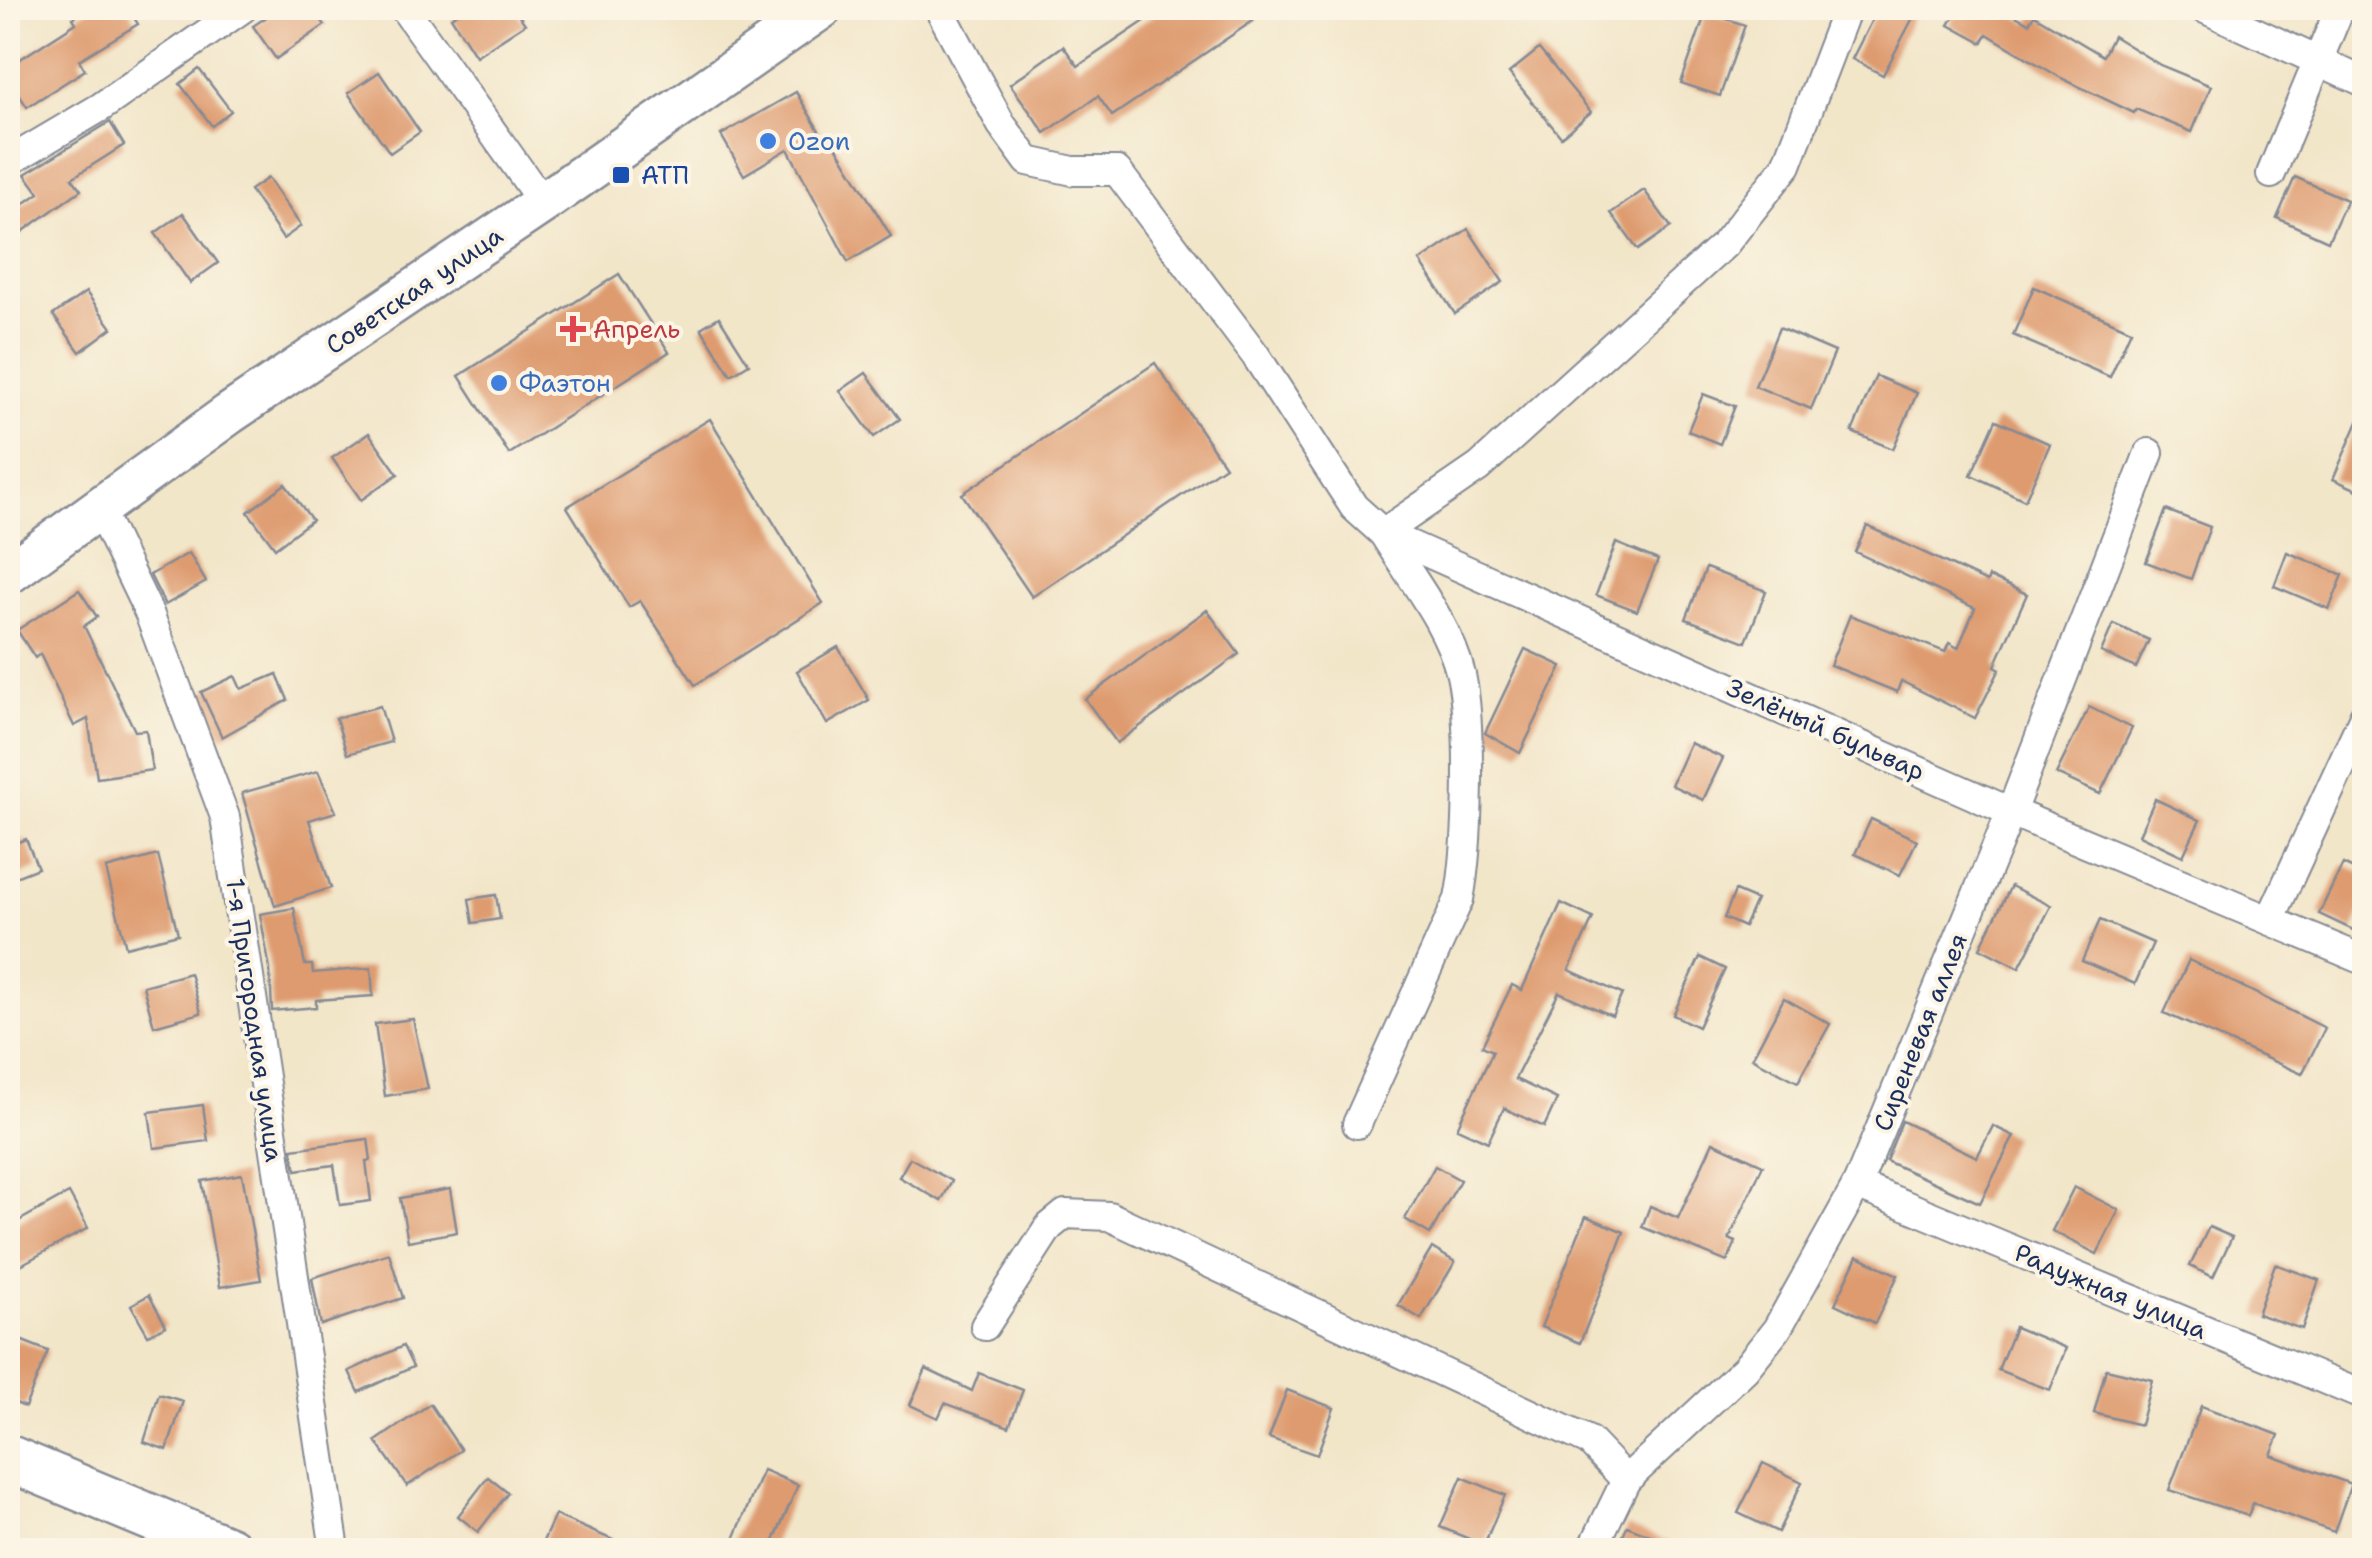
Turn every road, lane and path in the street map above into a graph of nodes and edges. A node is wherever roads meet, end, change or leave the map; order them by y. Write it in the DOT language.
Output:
graph roads {
  1 [pos="243,8"];
  2 [pos="404,8"];
  3 [pos="822,8"];
  4 [pos="938,8"];
  5 [pos="1848,8"];
  6 [pos="2203,8"];
  7 [pos="2340,8"];
  8 [pos="2318,61"];
  9 [pos="2364,82"];
  10 [pos="8,160"];
  11 [pos="2271,174"];
  12 [pos="543,203"];
  13 [pos="2149,453"];
  14 [pos="100,510"];
  15 [pos="1383,533"];
  16 [pos="12,561"];
  17 [pos="2364,716"];
  18 [pos="2012,812"];
  19 [pos="2270,920"];
  20 [pos="2364,960"];
  21 [pos="1357,1124"];
  22 [pos="1857,1185"];
  23 [pos="985,1326"];
  24 [pos="2364,1396"];
  25 [pos="8,1458"];
  26 [pos="1626,1480"];
  27 [pos="224,1550"];
  28 [pos="335,1550"];
  29 [pos="1592,1550"];
  1 -- 10 [label="street"];
  2 -- 12 [label="street"];
  3 -- 12 [label="street, Советская улица"];
  4 -- 15 [label="street"];
  5 -- 15 [label="street"];
  6 -- 8 [label="street"];
  7 -- 8 [label="street"];
  8 -- 9 [label="street"];
  8 -- 11 [label="street"];
  12 -- 14 [label="street, Советская улица"];
  13 -- 18 [label="street, Сиреневая аллея"];
  14 -- 16 [label="street, Советская улица"];
  14 -- 28 [label="street, 1-я Пригородная улица"];
  15 -- 18 [label="street, Зелёный бульвар"];
  15 -- 21 [label="street"];
  17 -- 19 [label="street"];
  18 -- 19 [label="street, Зелёный бульвар"];
  18 -- 22 [label="street, Сиреневая аллея"];
  19 -- 20 [label="street, Зелёный бульвар"];
  22 -- 24 [label="street, Радужная улица"];
  22 -- 26 [label="street, Сиреневая аллея"];
  23 -- 26 [label="street"];
  25 -- 27 [label="main road"];
  26 -- 29 [label="street, Сиреневая аллея"];
}
